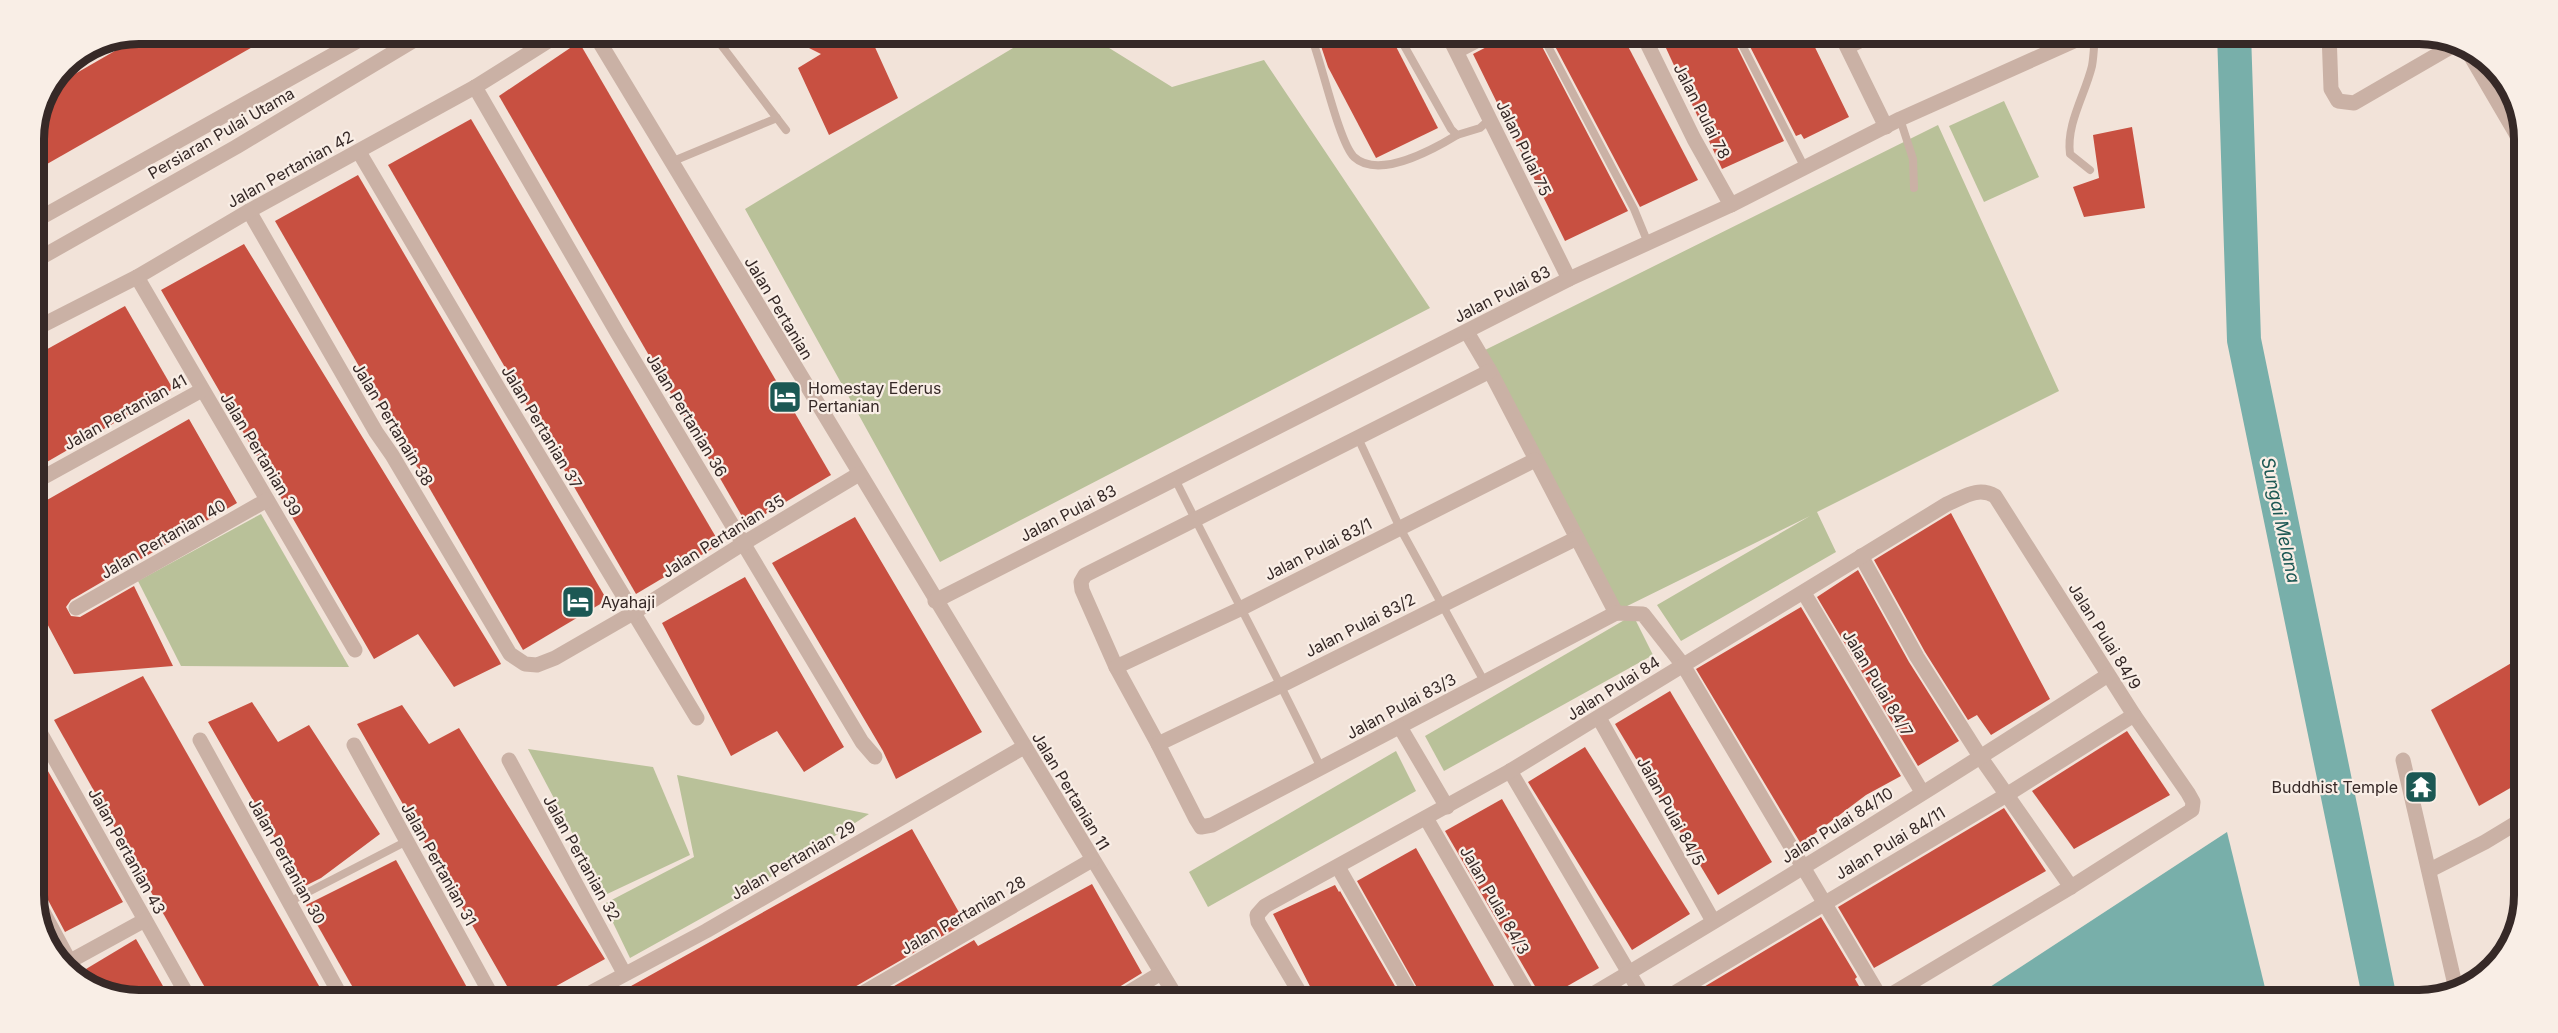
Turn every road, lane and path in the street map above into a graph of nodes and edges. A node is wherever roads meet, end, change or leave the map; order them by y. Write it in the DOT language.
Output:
graph roads {
  1 [pos="354,43"];
  2 [pos="409,43"];
  3 [pos="545,43"];
  4 [pos="600,43"];
  5 [pos="720,43"];
  6 [pos="1313,43"];
  7 [pos="1403,43"];
  8 [pos="1451,43"];
  9 [pos="1480,43"];
  10 [pos="1546,43"];
  11 [pos="1647,43"];
  12 [pos="1741,43"];
  13 [pos="1845,43"];
  14 [pos="1864,43"];
  15 [pos="2071,43"];
  16 [pos="2093,43"];
  17 [pos="2329,43"];
  18 [pos="2450,49"];
  19 [pos="1849,50"];
  20 [pos="1457,55"];
  21 [pos="2476,62"];
  22 [pos="475,87"];
  23 [pos="2510,111"];
  24 [pos="777,118"];
  25 [pos="1490,119"];
  26 [pos="1900,119"];
  27 [pos="1886,127"];
  28 [pos="786,130"];
  29 [pos="1457,135"];
  30 [pos="359,152"];
  31 [pos="671,162"];
  32 [pos="1805,168"];
  33 [pos="2090,170"];
  34 [pos="1914,188"];
  35 [pos="1731,205"];
  36 [pos="249,211"];
  37 [pos="44,216"];
  38 [pos="1648,243"];
  39 [pos="44,256"];
  40 [pos="137,277"];
  41 [pos="1569,279"];
  42 [pos="44,324"];
  43 [pos="1467,332"];
  44 [pos="1490,371"];
  45 [pos="202,390"];
  46 [pos="1358,438"];
  47 [pos="1535,460"];
  48 [pos="859,474"];
  49 [pos="44,477"];
  50 [pos="1175,479"];
  51 [pos="1986,491"];
  52 [pos="267,500"];
  53 [pos="1196,519"];
  54 [pos="1400,528"];
  55 [pos="1577,538"];
  56 [pos="744,543"];
  57 [pos="1861,556"];
  58 [pos="1804,593"];
  59 [pos="935,601"];
  60 [pos="1443,603"];
  61 [pos="76,608"];
  62 [pos="1240,609"];
  63 [pos="633,613"];
  64 [pos="1616,613"];
  65 [pos="355,650"];
  66 [pos="510,654"];
  67 [pos="1683,665"];
  68 [pos="1116,667"];
  69 [pos="2108,675"];
  70 [pos="1485,683"];
  71 [pos="1282,685"];
  72 [pos="2133,715"];
  73 [pos="697,718"];
  74 [pos="1599,718"];
  75 [pos="1400,727"];
  76 [pos="44,740"];
  77 [pos="200,740"];
  78 [pos="1158,744"];
  79 [pos="354,745"];
  80 [pos="1024,747"];
  81 [pos="875,757"];
  82 [pos="1980,758"];
  83 [pos="509,760"];
  84 [pos="2403,760"];
  85 [pos="1321,768"];
  86 [pos="1510,771"];
  87 [pos="1922,792"];
  88 [pos="2008,794"];
  89 [pos="1447,807"];
  90 [pos="1426,818"];
  91 [pos="2514,824"];
  92 [pos="405,842"];
  93 [pos="1092,860"];
  94 [pos="1338,867"];
  95 [pos="1803,868"];
  96 [pos="2430,870"];
  97 [pos="2071,888"];
  98 [pos="289,902"];
  99 [pos="1824,903"];
  100 [pos="45,912"];
  101 [pos="145,920"];
  102 [pos="1713,921"];
  103 [pos="63,952"];
  104 [pos="71,962"];
  105 [pos="1161,973"];
  106 [pos="1629,973"];
  107 [pos="624,974"];
  108 [pos="2455,982"];
  109 [pos="184,990"];
  110 [pos="337,990"];
  111 [pos="489,990"];
  112 [pos="596,990"];
  113 [pos="868,990"];
  114 [pos="1133,990"];
  115 [pos="1172,990"];
  116 [pos="1298,990"];
  117 [pos="1408,990"];
  118 [pos="1526,990"];
  119 [pos="1600,990"];
  120 [pos="1639,990"];
  121 [pos="1680,990"];
  122 [pos="1876,990"];
  123 [pos="1899,990"];
  1 -- 37 [label="street, Persiaran Pulai Utama"];
  2 -- 39 [label="street, Persiaran Pulai Utama"];
  3 -- 22 [label="street, Jalan Pertanian 42"];
  4 -- 31 [label="street, Jalan Pertanian"];
  5 -- 24 [label="lane"];
  6 -- 29 [label="lane"];
  7 -- 29 [label="lane"];
  8 -- 20 [label="street, Jalan Pulai 75"];
  9 -- 20 [label="lane"];
  10 -- 38 [label="lane"];
  11 -- 35 [label="street, Jalan Pulai 78"];
  12 -- 32 [label="lane"];
  13 -- 19 [label="street"];
  14 -- 19 [label="lane"];
  15 -- 26 [label="street, Jalan Pulai 83"];
  16 -- 33 [label="lane"];
  17 -- 18 [label="street"];
  19 -- 27 [label="street"];
  20 -- 25 [label="street, Jalan Pulai 75"];
  21 -- 23 [label="street"];
  22 -- 30 [label="street, Jalan Pertanian 42"];
  22 -- 56 [label="street, Jalan Pertanian 36"];
  24 -- 28 [label="lane"];
  24 -- 31 [label="lane"];
  25 -- 29 [label="lane"];
  25 -- 41 [label="street, Jalan Pulai 75"];
  26 -- 27 [label="street, Jalan Pulai 83"];
  26 -- 34 [label="lane"];
  27 -- 32 [label="street, Jalan Pulai 83"];
  30 -- 36 [label="street, Jalan Pertanian 42"];
  30 -- 63 [label="street, Jalan Pertanian 37"];
  31 -- 48 [label="street, Jalan Pertanian"];
  32 -- 35 [label="street, Jalan Pulai 83"];
  35 -- 38 [label="street, Jalan Pulai 83"];
  36 -- 40 [label="street, Jalan Pertanian 42"];
  36 -- 66 [label="street, Jalan Pertanain 38"];
  38 -- 41 [label="street, Jalan Pulai 83"];
  40 -- 42 [label="street, Jalan Pertanian 42"];
  40 -- 45 [label="street, Jalan Pertanian 39"];
  41 -- 43 [label="street, Jalan Pulai 83"];
  43 -- 44 [label="street"];
  43 -- 50 [label="street, Jalan Pulai 83"];
  44 -- 46 [label="street"];
  44 -- 47 [label="street"];
  45 -- 49 [label="street, Jalan Pertanian 41"];
  45 -- 52 [label="street, Jalan Pertanian 39"];
  46 -- 53 [label="street"];
  46 -- 54 [label="lane"];
  47 -- 54 [label="street, Jalan Pulai 83/1"];
  47 -- 55 [label="street"];
  48 -- 56 [label="street, Jalan Pertanian 35"];
  48 -- 59 [label="street, Jalan Pertanian"];
  50 -- 53 [label="lane"];
  50 -- 59 [label="street, Jalan Pulai 83"];
  51 -- 57 [label="street, Jalan Pulai 84"];
  51 -- 69 [label="street, Jalan Pulai 84/9"];
  52 -- 61 [label="street, Jalan Pertanian 40"];
  52 -- 65 [label="street, Jalan Pertanian 39"];
  53 -- 62 [label="lane"];
  53 -- 68 [label="street"];
  54 -- 60 [label="lane"];
  54 -- 62 [label="street, Jalan Pulai 83/1"];
  55 -- 60 [label="street, Jalan Pulai 83/2"];
  55 -- 64 [label="street"];
  56 -- 63 [label="street, Jalan Pertanian 35"];
  56 -- 81 [label="street, Jalan Pertanian 36"];
  57 -- 58 [label="street, Jalan Pulai 84"];
  57 -- 82 [label="street"];
  58 -- 67 [label="street, Jalan Pulai 84"];
  58 -- 87 [label="street, Jalan Pulai 84/7"];
  59 -- 80 [label="street, Jalan Pertanian 11"];
  60 -- 70 [label="lane"];
  60 -- 71 [label="street, Jalan Pulai 83/2"];
  62 -- 68 [label="street, Jalan Pulai 83/1"];
  62 -- 71 [label="lane"];
  63 -- 66 [label="street, Jalan Pertanian 35"];
  63 -- 73 [label="street, Jalan Pertanian 37"];
  64 -- 67 [label="street"];
  64 -- 70 [label="street, Jalan Pulai 83/3"];
  67 -- 74 [label="street, Jalan Pulai 84"];
  67 -- 95 [label="street"];
  68 -- 78 [label="street"];
  69 -- 72 [label="street, Jalan Pulai 84/9"];
  69 -- 82 [label="street, Jalan Pulai 84/10"];
  70 -- 75 [label="street, Jalan Pulai 83/3"];
  71 -- 78 [label="street, Jalan Pulai 83/2"];
  71 -- 85 [label="lane"];
  72 -- 88 [label="street, Jalan Pulai 84/11"];
  72 -- 97 [label="street, Jalan Pulai 84/9"];
  74 -- 86 [label="street, Jalan Pulai 84"];
  74 -- 102 [label="street, Jalan Pulai 84/5"];
  75 -- 85 [label="street, Jalan Pulai 83/3"];
  75 -- 89 [label="street"];
  76 -- 101 [label="street, Jalan Pertanian 43"];
  77 -- 98 [label="street, Jalan Pertanian 30"];
  78 -- 85 [label="street, Jalan Pulai 83/3"];
  79 -- 92 [label="street, Jalan Pertanian 31"];
  80 -- 93 [label="street, Jalan Pertanian 11"];
  80 -- 107 [label="street, Jalan Pertanian 29"];
  82 -- 87 [label="street, Jalan Pulai 84/10"];
  82 -- 88 [label="street"];
  83 -- 107 [label="street, Jalan Pertanian 32"];
  84 -- 96 [label="street"];
  86 -- 89 [label="street, Jalan Pulai 84"];
  86 -- 106 [label="street"];
  87 -- 95 [label="street, Jalan Pulai 84/10"];
  88 -- 97 [label="street"];
  88 -- 99 [label="street, Jalan Pulai 84/11"];
  89 -- 90 [label="street, Jalan Pulai 84"];
  90 -- 94 [label="street, Jalan Pulai 84"];
  90 -- 118 [label="street, Jalan Pulai 84/3"];
  91 -- 96 [label="street"];
  92 -- 98 [label="lane"];
  92 -- 111 [label="street, Jalan Pertanian 31"];
  93 -- 105 [label="street, Jalan Pertanian 11"];
  93 -- 113 [label="street, Jalan Pertanian 28"];
  94 -- 116 [label="street, Jalan Pulai 84"];
  94 -- 117 [label="street"];
  95 -- 99 [label="street"];
  95 -- 102 [label="street, Jalan Pulai 84/10"];
  96 -- 108 [label="street"];
  97 -- 123 [label="street"];
  98 -- 110 [label="street, Jalan Pertanian 30"];
  99 -- 121 [label="street, Jalan Pulai 84/11"];
  99 -- 122 [label="street"];
  100 -- 103 [label="lane"];
  101 -- 104 [label="street"];
  101 -- 109 [label="street, Jalan Pertanian 43"];
  102 -- 106 [label="street, Jalan Pulai 84/10"];
  105 -- 114 [label="street"];
  105 -- 115 [label="street, Jalan Pertanian 11"];
  106 -- 119 [label="street, Jalan Pulai 84/10"];
  106 -- 120 [label="street"];
  107 -- 112 [label="street, Jalan Pertanian 29"];
}
